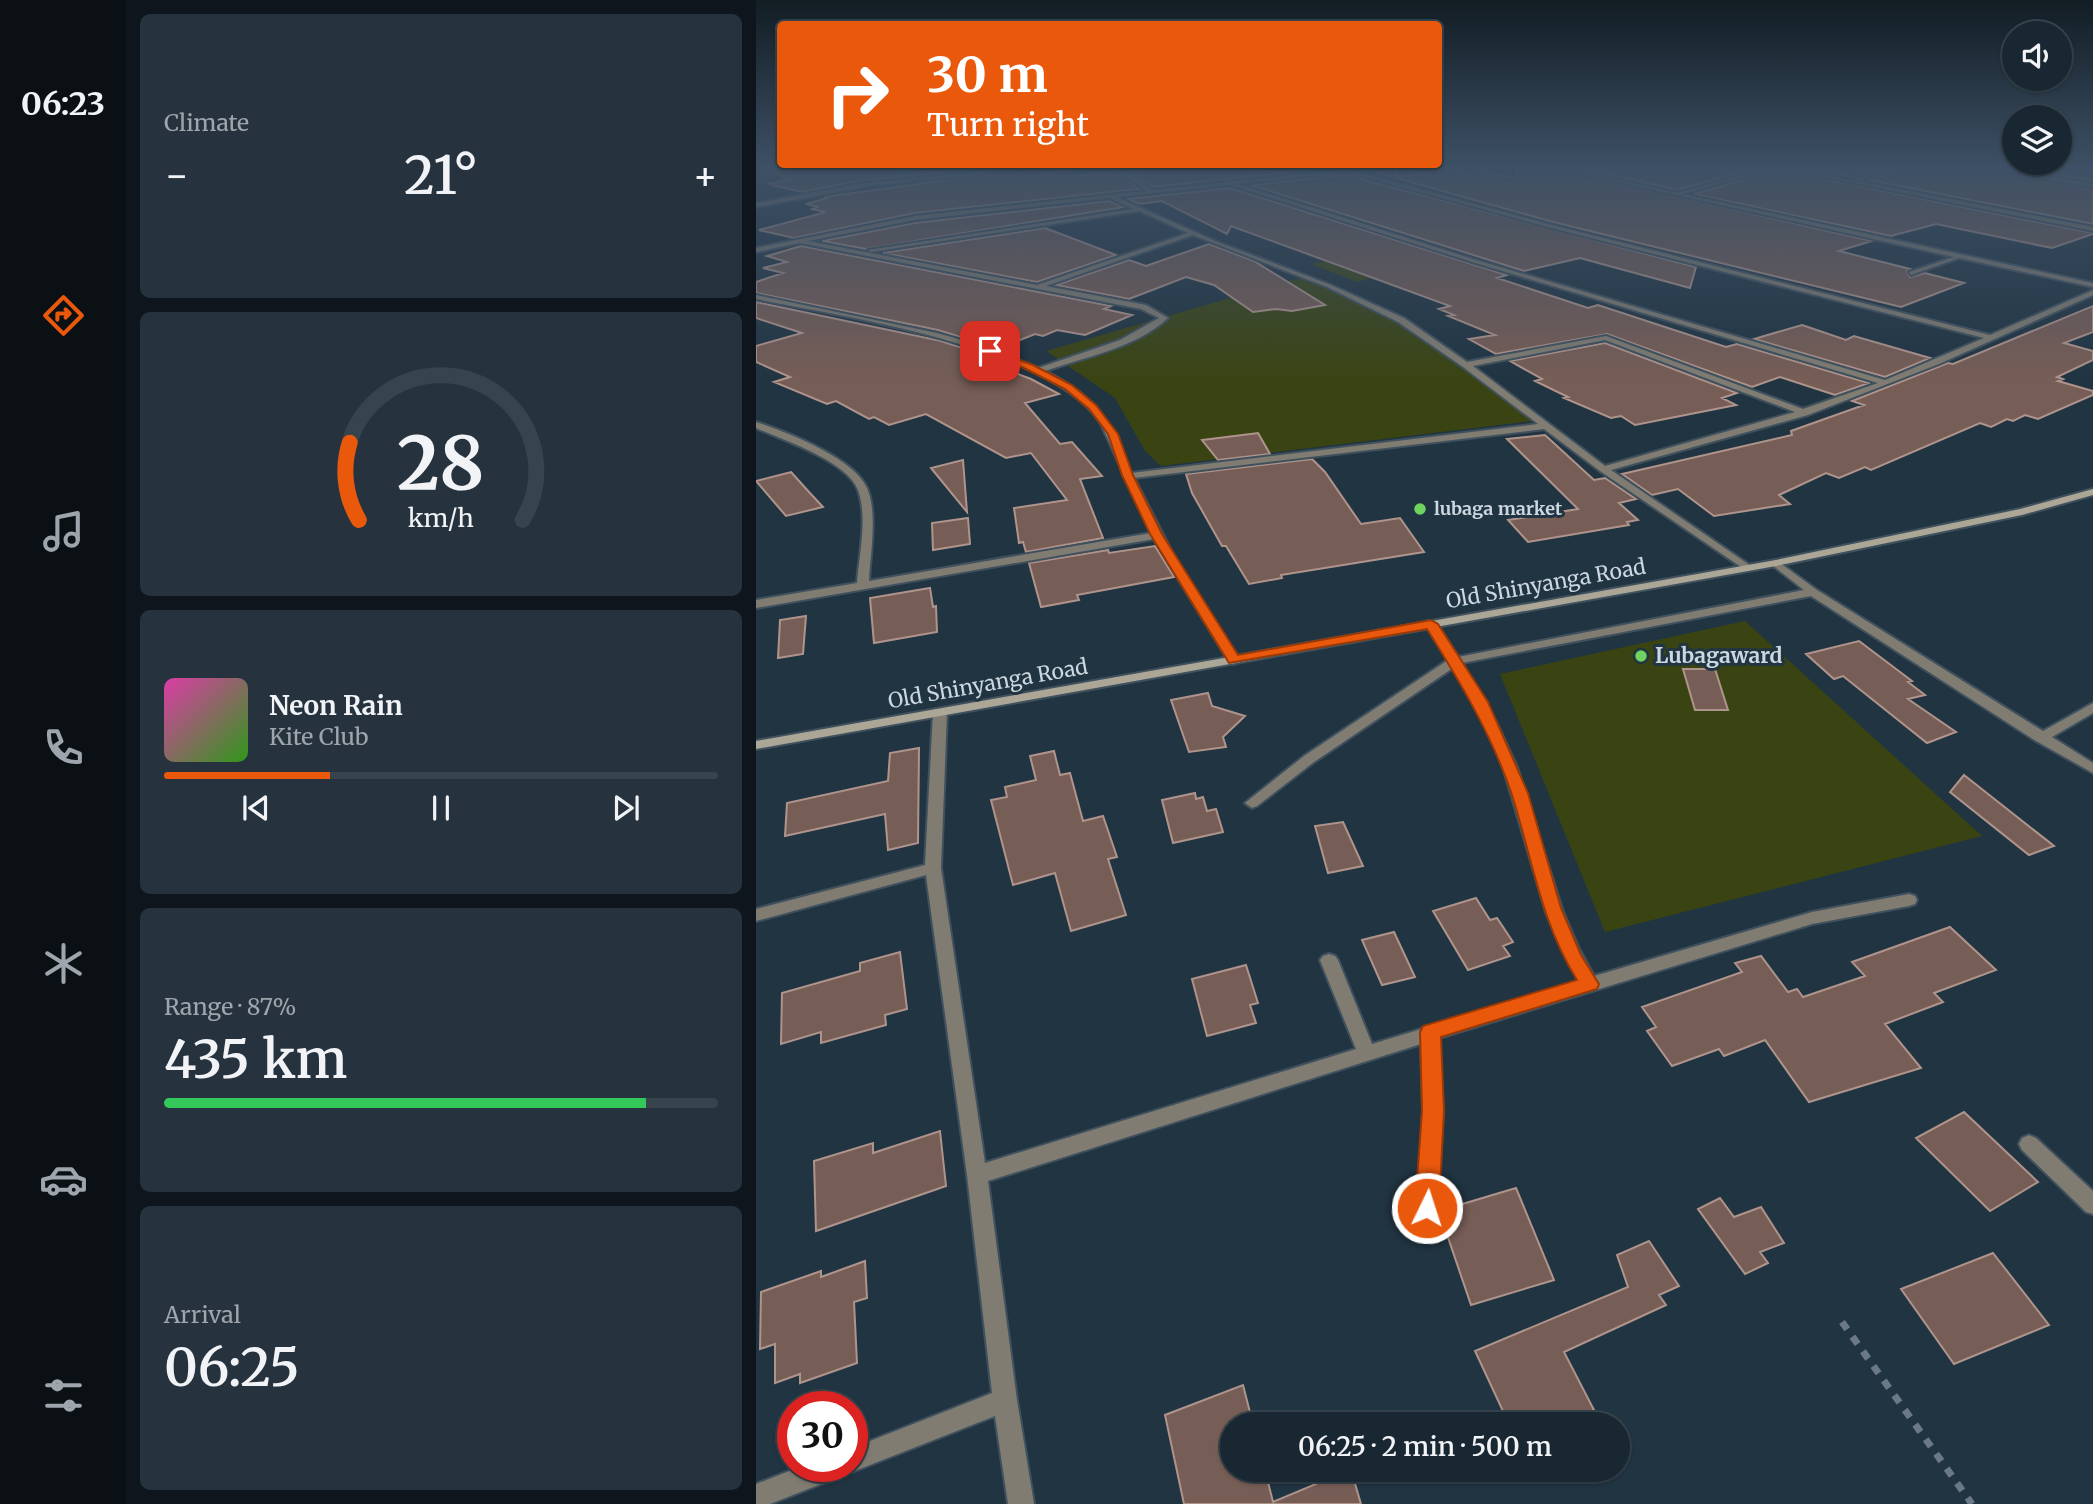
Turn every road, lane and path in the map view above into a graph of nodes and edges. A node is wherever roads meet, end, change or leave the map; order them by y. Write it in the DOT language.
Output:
graph roads {
  1 [pos="809,238"];
  2 [pos="948,238"];
  3 [pos="1179,238"];
  4 [pos="1207,238"];
  5 [pos="1403,238"];
  6 [pos="1598,238"];
  7 [pos="1874,238"];
  8 [pos="794,241"];
  9 [pos="756,250"];
  10 [pos="859,252"];
  11 [pos="1959,257"];
  12 [pos="1911,273"];
  13 [pos="2093,285"];
  14 [pos="1039,286"];
  15 [pos="2093,292"];
  16 [pos="756,297"];
  17 [pos="1989,337"];
  18 [pos="1466,365"];
  19 [pos="1037,371"];
  20 [pos="1886,383"];
  21 [pos="1805,413"];
  22 [pos="756,425"];
  23 [pos="1545,426"];
  24 [pos="1603,469"];
  25 [pos="1128,475"];
  26 [pos="2093,492"];
  27 [pos="1156,534"];
  28 [pos="1776,563"];
  29 [pos="1747,568"];
  30 [pos="863,586"];
  31 [pos="1813,592"];
  32 [pos="756,604"];
  33 [pos="1431,624"];
  34 [pos="1234,660"];
  35 [pos="1455,661"];
  36 [pos="2093,707"];
  37 [pos="940,712"];
  38 [pos="2041,738"];
  39 [pos="756,745"];
  40 [pos="2093,769"];
  41 [pos="1252,803"];
  42 [pos="933,868"];
  43 [pos="1909,900"];
  44 [pos="756,915"];
  45 [pos="1329,960"];
  46 [pos="1590,984"];
  47 [pos="1430,1032"];
  48 [pos="1366,1052"];
  49 [pos="2029,1144"];
  50 [pos="977,1175"];
  51 [pos="2093,1205"];
  52 [pos="1427,1208"];
  53 [pos="1842,1322"];
  54 [pos="1005,1400"];
  55 [pos="868,1454"];
  56 [pos="794,1482"];
  57 [pos="756,1497"];
  58 [pos="1021,1504"];
  59 [pos="1972,1504"];
  1 -- 8 [label="street"];
  2 -- 10 [label="street"];
  3 -- 14 [label="street"];
  4 -- 18 [label="street"];
  5 -- 20 [label="street"];
  6 -- 17 [label="street"];
  7 -- 11 [label="street"];
  8 -- 9 [label="street"];
  8 -- 10 [label="street"];
  10 -- 14 [label="street"];
  11 -- 12 [label="street"];
  11 -- 13 [label="street"];
  14 -- 19 [label="street"];
  15 -- 17 [label="street"];
  16 -- 19 [label="street"];
  17 -- 20 [label="street"];
  18 -- 21 [label="street"];
  18 -- 23 [label="street"];
  19 -- 25 [label="street"];
  20 -- 21 [label="street"];
  21 -- 24 [label="street"];
  22 -- 30 [label="street"];
  23 -- 24 [label="street"];
  23 -- 25 [label="street"];
  24 -- 29 [label="street"];
  25 -- 27 [label="street"];
  26 -- 28 [label="main road, Old Shinyanga Road"];
  27 -- 30 [label="street"];
  27 -- 34 [label="street"];
  28 -- 29 [label="main road, Old Shinyanga Road"];
  28 -- 31 [label="street"];
  29 -- 33 [label="main road, Old Shinyanga Road"];
  30 -- 32 [label="street"];
  31 -- 35 [label="street"];
  31 -- 38 [label="street"];
  33 -- 34 [label="main road, Old Shinyanga Road"];
  33 -- 35 [label="street"];
  34 -- 37 [label="main road, Old Shinyanga Road"];
  35 -- 41 [label="street"];
  35 -- 46 [label="street"];
  36 -- 38 [label="street"];
  37 -- 39 [label="main road, Old Shinyanga Road"];
  37 -- 42 [label="street"];
  38 -- 40 [label="street"];
  42 -- 44 [label="street"];
  42 -- 50 [label="street"];
  43 -- 46 [label="street"];
  45 -- 48 [label="street"];
  46 -- 47 [label="street"];
  47 -- 48 [label="street"];
  47 -- 52 [label="street"];
  48 -- 50 [label="street"];
  49 -- 51 [label="street"];
  50 -- 54 [label="street"];
  53 -- 59 [label="path"];
  54 -- 55 [label="street"];
  54 -- 58 [label="street"];
  56 -- 57 [label="street"];
}
